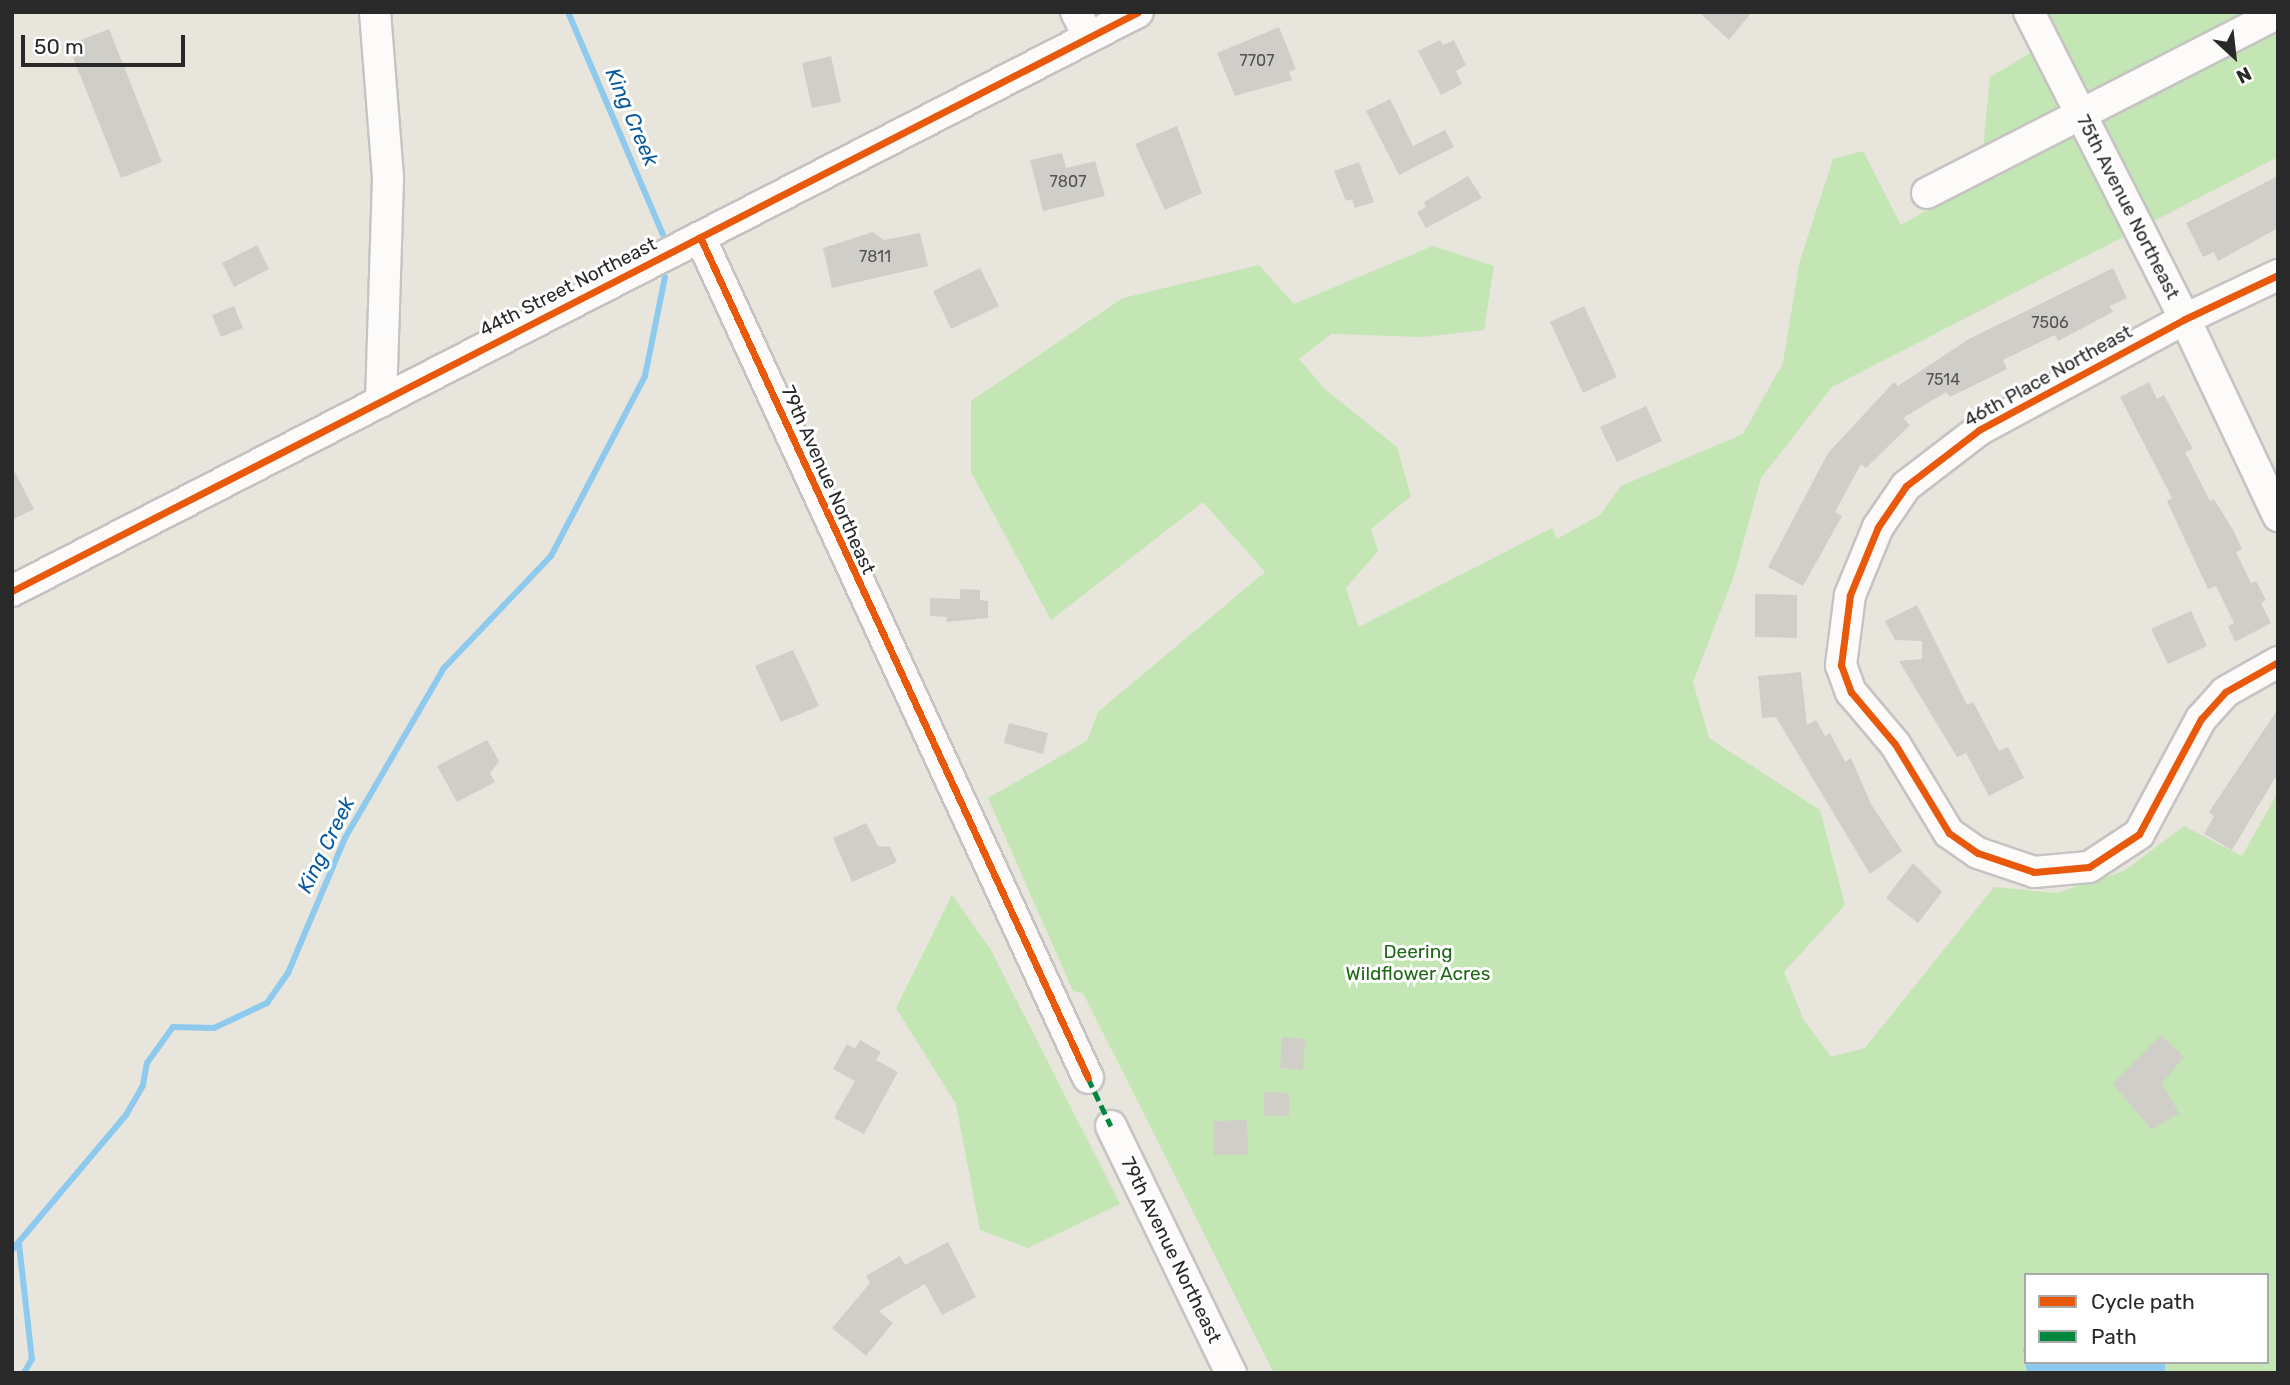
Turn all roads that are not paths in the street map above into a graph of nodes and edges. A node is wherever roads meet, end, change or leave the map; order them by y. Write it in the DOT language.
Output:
graph roads {
  1 [pos="375,12"];
  2 [pos="1138,12"];
  3 [pos="2029,12"];
  4 [pos="2278,13"];
  5 [pos="1082,25"];
  6 [pos="2081,115"];
  7 [pos="1927,192"];
  8 [pos="699,237"];
  9 [pos="2278,275"];
  10 [pos="2185,318"];
  11 [pos="381,402"];
  12 [pos="2278,516"];
  13 [pos="12,591"];
  14 [pos="2278,662"];
  15 [pos="1088,1078"];
  16 [pos="1111,1126"];
  17 [pos="1231,1373"];
  1 -- 11 [label="street"];
  2 -- 5 [label="street, 44th Street Northeast"];
  3 -- 6 [label="street, 75th Avenue Northeast"];
  4 -- 6 [label="street"];
  5 -- 8 [label="street, 44th Street Northeast"];
  6 -- 7 [label="street"];
  6 -- 10 [label="street, 75th Avenue Northeast"];
  8 -- 11 [label="street, 44th Street Northeast"];
  8 -- 15 [label="street, 79th Avenue Northeast"];
  9 -- 10 [label="street, 46th Place Northeast"];
  10 -- 12 [label="street, 75th Avenue Northeast"];
  10 -- 14 [label="street, 46th Place Northeast"];
  11 -- 13 [label="street, 44th Street Northeast"];
  16 -- 17 [label="street, 79th Avenue Northeast"];
}
